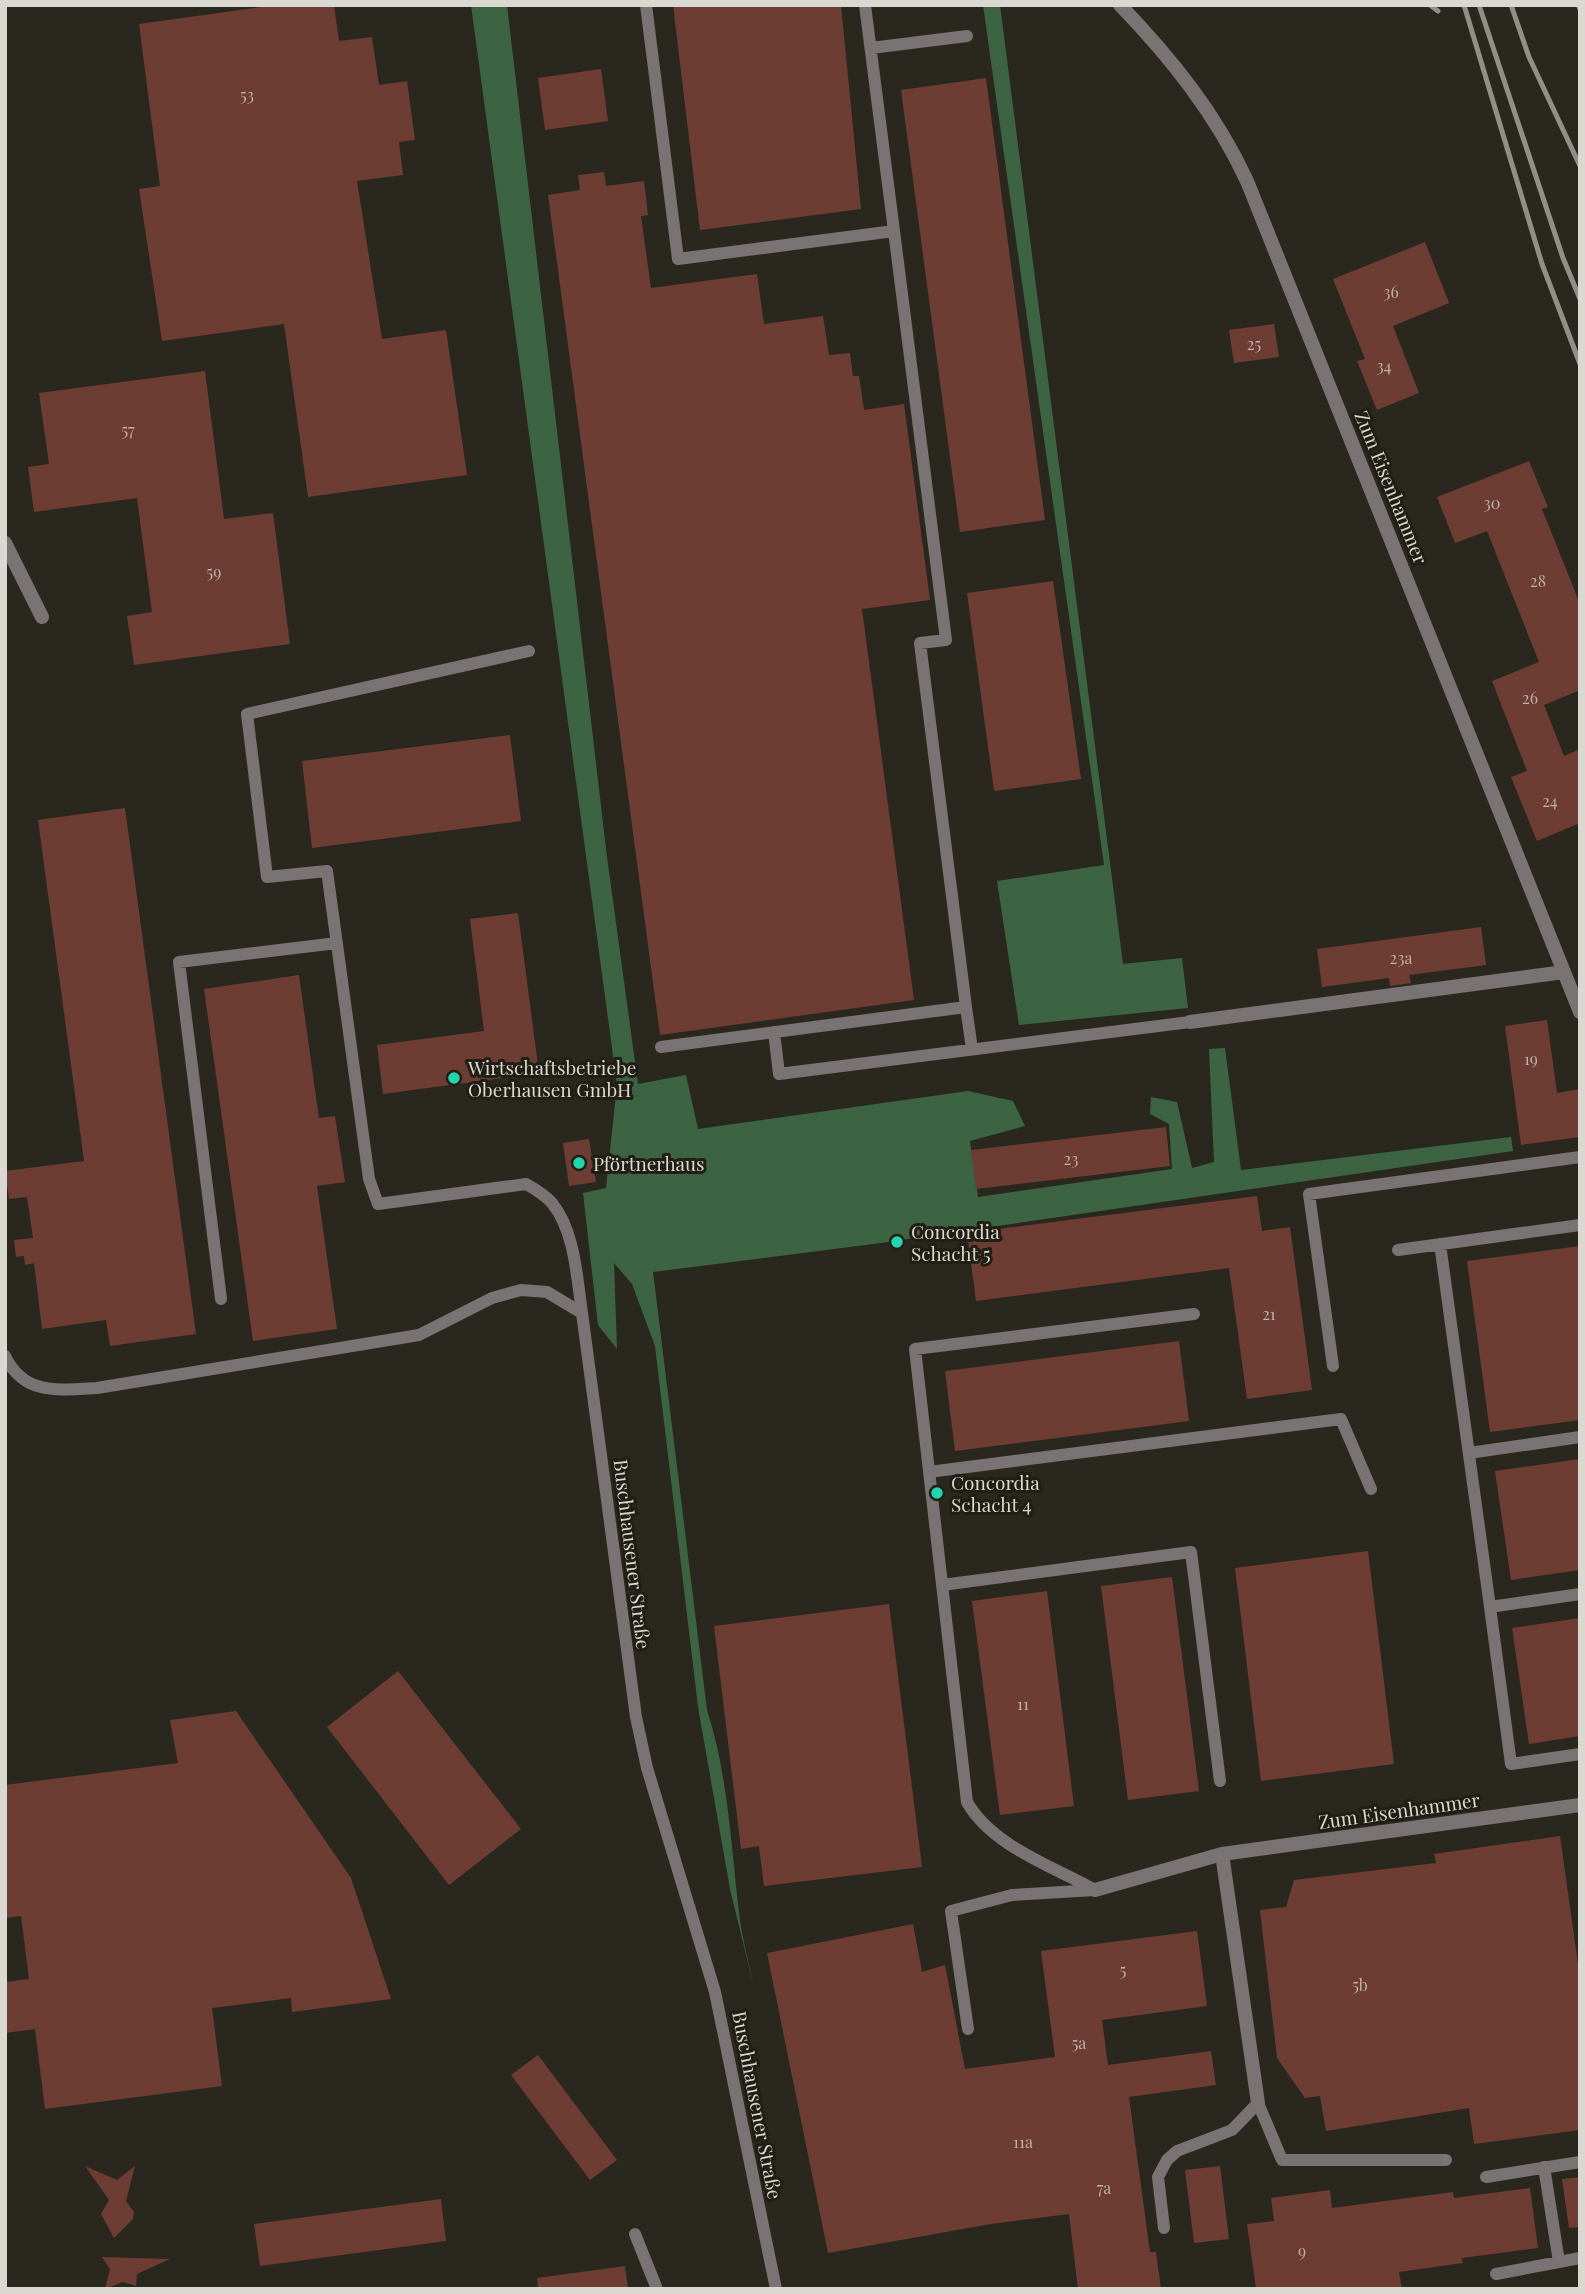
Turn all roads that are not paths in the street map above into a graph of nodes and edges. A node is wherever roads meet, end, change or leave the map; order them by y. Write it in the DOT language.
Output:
graph roads {
  1 [pos="646,5"];
  2 [pos="865,5"];
  3 [pos="1120,5"];
  4 [pos="967,36"];
  5 [pos="871,48"];
  6 [pos="894,231"];
  7 [pos="5,543"];
  8 [pos="42,617"];
  9 [pos="529,651"];
  10 [pos="337,943"];
  11 [pos="1564,972"];
  12 [pos="967,1007"];
  13 [pos="1580,1012"];
  14 [pos="1190,1022"];
  15 [pos="774,1032"];
  16 [pos="661,1047"];
  17 [pos="972,1049"];
  18 [pos="1580,1157"];
  19 [pos="1580,1225"];
  20 [pos="1440,1244"];
  21 [pos="1398,1250"];
  22 [pos="221,1299"];
  23 [pos="582,1313"];
  24 [pos="1194,1314"];
  25 [pos="5,1356"];
  26 [pos="1333,1366"];
  27 [pos="1580,1437"];
  28 [pos="1469,1453"];
  29 [pos="929,1472"];
  30 [pos="1371,1489"];
  31 [pos="942,1585"];
  32 [pos="1580,1594"];
  33 [pos="1490,1607"];
  34 [pos="1580,1754"];
  35 [pos="1220,1781"];
  36 [pos="1580,1805"];
  37 [pos="1222,1854"];
  38 [pos="1095,1890"];
  39 [pos="968,2029"];
  40 [pos="1258,2103"];
  41 [pos="1446,2160"];
  42 [pos="1580,2162"];
  43 [pos="1544,2167"];
  44 [pos="1486,2177"];
  45 [pos="1164,2228"];
  46 [pos="635,2234"];
  47 [pos="1580,2258"];
  48 [pos="1559,2262"];
  49 [pos="1496,2274"];
  50 [pos="657,2289"];
  51 [pos="776,2289"];
  1 -- 6 [label="lane"];
  2 -- 5 [label="lane"];
  3 -- 11 [label="street, Zum Eisenhammer"];
  4 -- 5 [label="lane"];
  5 -- 6 [label="lane"];
  6 -- 12 [label="lane"];
  7 -- 8 [label="street"];
  9 -- 10 [label="lane"];
  10 -- 22 [label="lane"];
  10 -- 23 [label="lane, Buschhausener Straße"];
  11 -- 13 [label="street, Zum Eisenhammer"];
  11 -- 14 [label="street"];
  12 -- 15 [label="lane"];
  12 -- 17 [label="lane"];
  14 -- 17 [label="lane"];
  15 -- 16 [label="lane"];
  15 -- 17 [label="lane"];
  18 -- 26 [label="lane"];
  19 -- 20 [label="lane"];
  20 -- 21 [label="lane"];
  20 -- 28 [label="lane"];
  23 -- 25 [label="lane"];
  23 -- 51 [label="lane, Buschhausener Straße"];
  24 -- 29 [label="lane"];
  27 -- 28 [label="lane"];
  28 -- 33 [label="lane"];
  29 -- 30 [label="lane"];
  29 -- 31 [label="lane"];
  31 -- 35 [label="lane"];
  31 -- 38 [label="lane"];
  32 -- 33 [label="lane"];
  33 -- 34 [label="lane"];
  36 -- 37 [label="street, Zum Eisenhammer"];
  37 -- 38 [label="street, Zum Eisenhammer"];
  37 -- 40 [label="street"];
  38 -- 39 [label="lane"];
  40 -- 41 [label="lane"];
  40 -- 45 [label="lane"];
  42 -- 43 [label="lane"];
  43 -- 44 [label="lane"];
  43 -- 48 [label="lane"];
  46 -- 50 [label="lane"];
  47 -- 48 [label="lane"];
  48 -- 49 [label="lane"];
}
